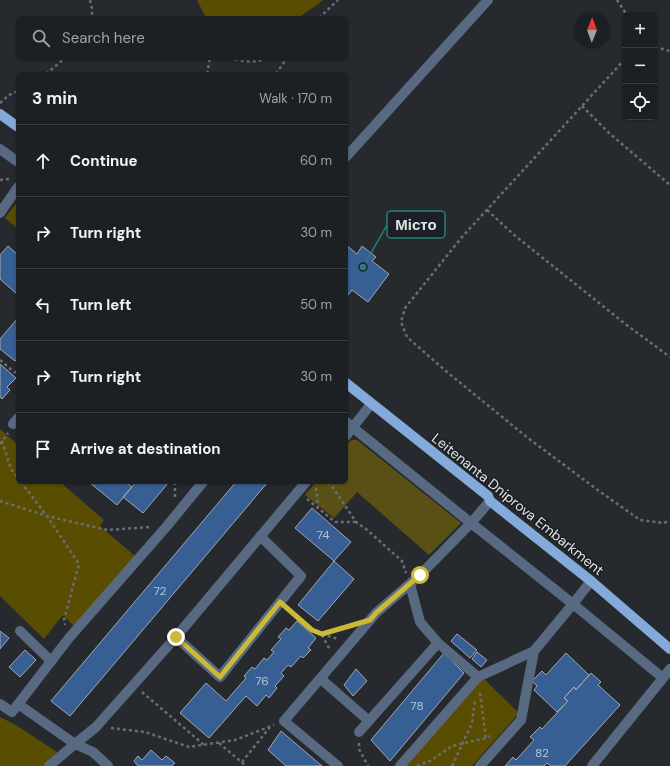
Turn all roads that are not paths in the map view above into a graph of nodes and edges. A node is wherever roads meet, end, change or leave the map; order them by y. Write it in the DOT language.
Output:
graph roads {
  1 [pos="488,0"];
  2 [pos="0,114"];
  3 [pos="16,126"];
  4 [pos="0,149"];
  5 [pos="348,155"];
  6 [pos="16,161"];
  7 [pos="16,190"];
  8 [pos="0,213"];
  9 [pos="348,385"];
  10 [pos="371,404"];
  11 [pos="350,425"];
  12 [pos="200,484"];
  13 [pos="304,484"];
  14 [pos="490,501"];
  15 [pos="471,523"];
  16 [pos="260,536"];
  17 [pos="591,582"];
  18 [pos="410,584"];
  19 [pos="573,604"];
  20 [pos="20,631"];
  21 [pos="176,637"];
  22 [pos="438,642"];
  23 [pos="670,649"];
  24 [pos="534,651"];
  25 [pos="51,661"];
  26 [pos="670,669"];
  27 [pos="478,677"];
  28 [pos="321,678"];
  29 [pos="663,678"];
  30 [pos="0,704"];
  31 [pos="18,704"];
  32 [pos="369,721"];
  33 [pos="360,732"];
  34 [pos="75,744"];
  35 [pos="49,766"];
  36 [pos="108,766"];
  37 [pos="338,766"];
  38 [pos="400,766"];
  39 [pos="480,766"];
  40 [pos="592,766"];
  1 -- 5 [label="street"];
  2 -- 3 [label="main road"];
  4 -- 6 [label="street"];
  7 -- 8 [label="street"];
  9 -- 10 [label="main road, Leitenanta Dniprova Embarkment"];
  10 -- 11 [label="street"];
  10 -- 14 [label="main road, Leitenanta Dniprova Embarkment"];
  11 -- 15 [label="street"];
  12 -- 25 [label="street"];
  13 -- 16 [label="street"];
  14 -- 15 [label="street"];
  14 -- 17 [label="main road, Leitenanta Dniprova Embarkment"];
  15 -- 18 [label="street"];
  15 -- 19 [label="street"];
  16 -- 21 [label="street"];
  16 -- 21 [label="street"];
  17 -- 19 [label="street"];
  17 -- 23 [label="main road, Leitenanta Dniprova Embarkment"];
  18 -- 22 [label="street"];
  18 -- 28 [label="street"];
  19 -- 24 [label="street"];
  19 -- 29 [label="street"];
  20 -- 25 [label="street"];
  21 -- 34 [label="street"];
  22 -- 27 [label="street"];
  22 -- 32 [label="street"];
  24 -- 27 [label="street"];
  24 -- 39 [label="street"];
  25 -- 31 [label="street"];
  26 -- 29 [label="street"];
  27 -- 38 [label="street"];
  28 -- 32 [label="street"];
  28 -- 37 [label="street"];
  29 -- 40 [label="street"];
  30 -- 31 [label="street"];
  31 -- 34 [label="street"];
  32 -- 33 [label="street"];
  34 -- 35 [label="street"];
  34 -- 36 [label="street"];
}
